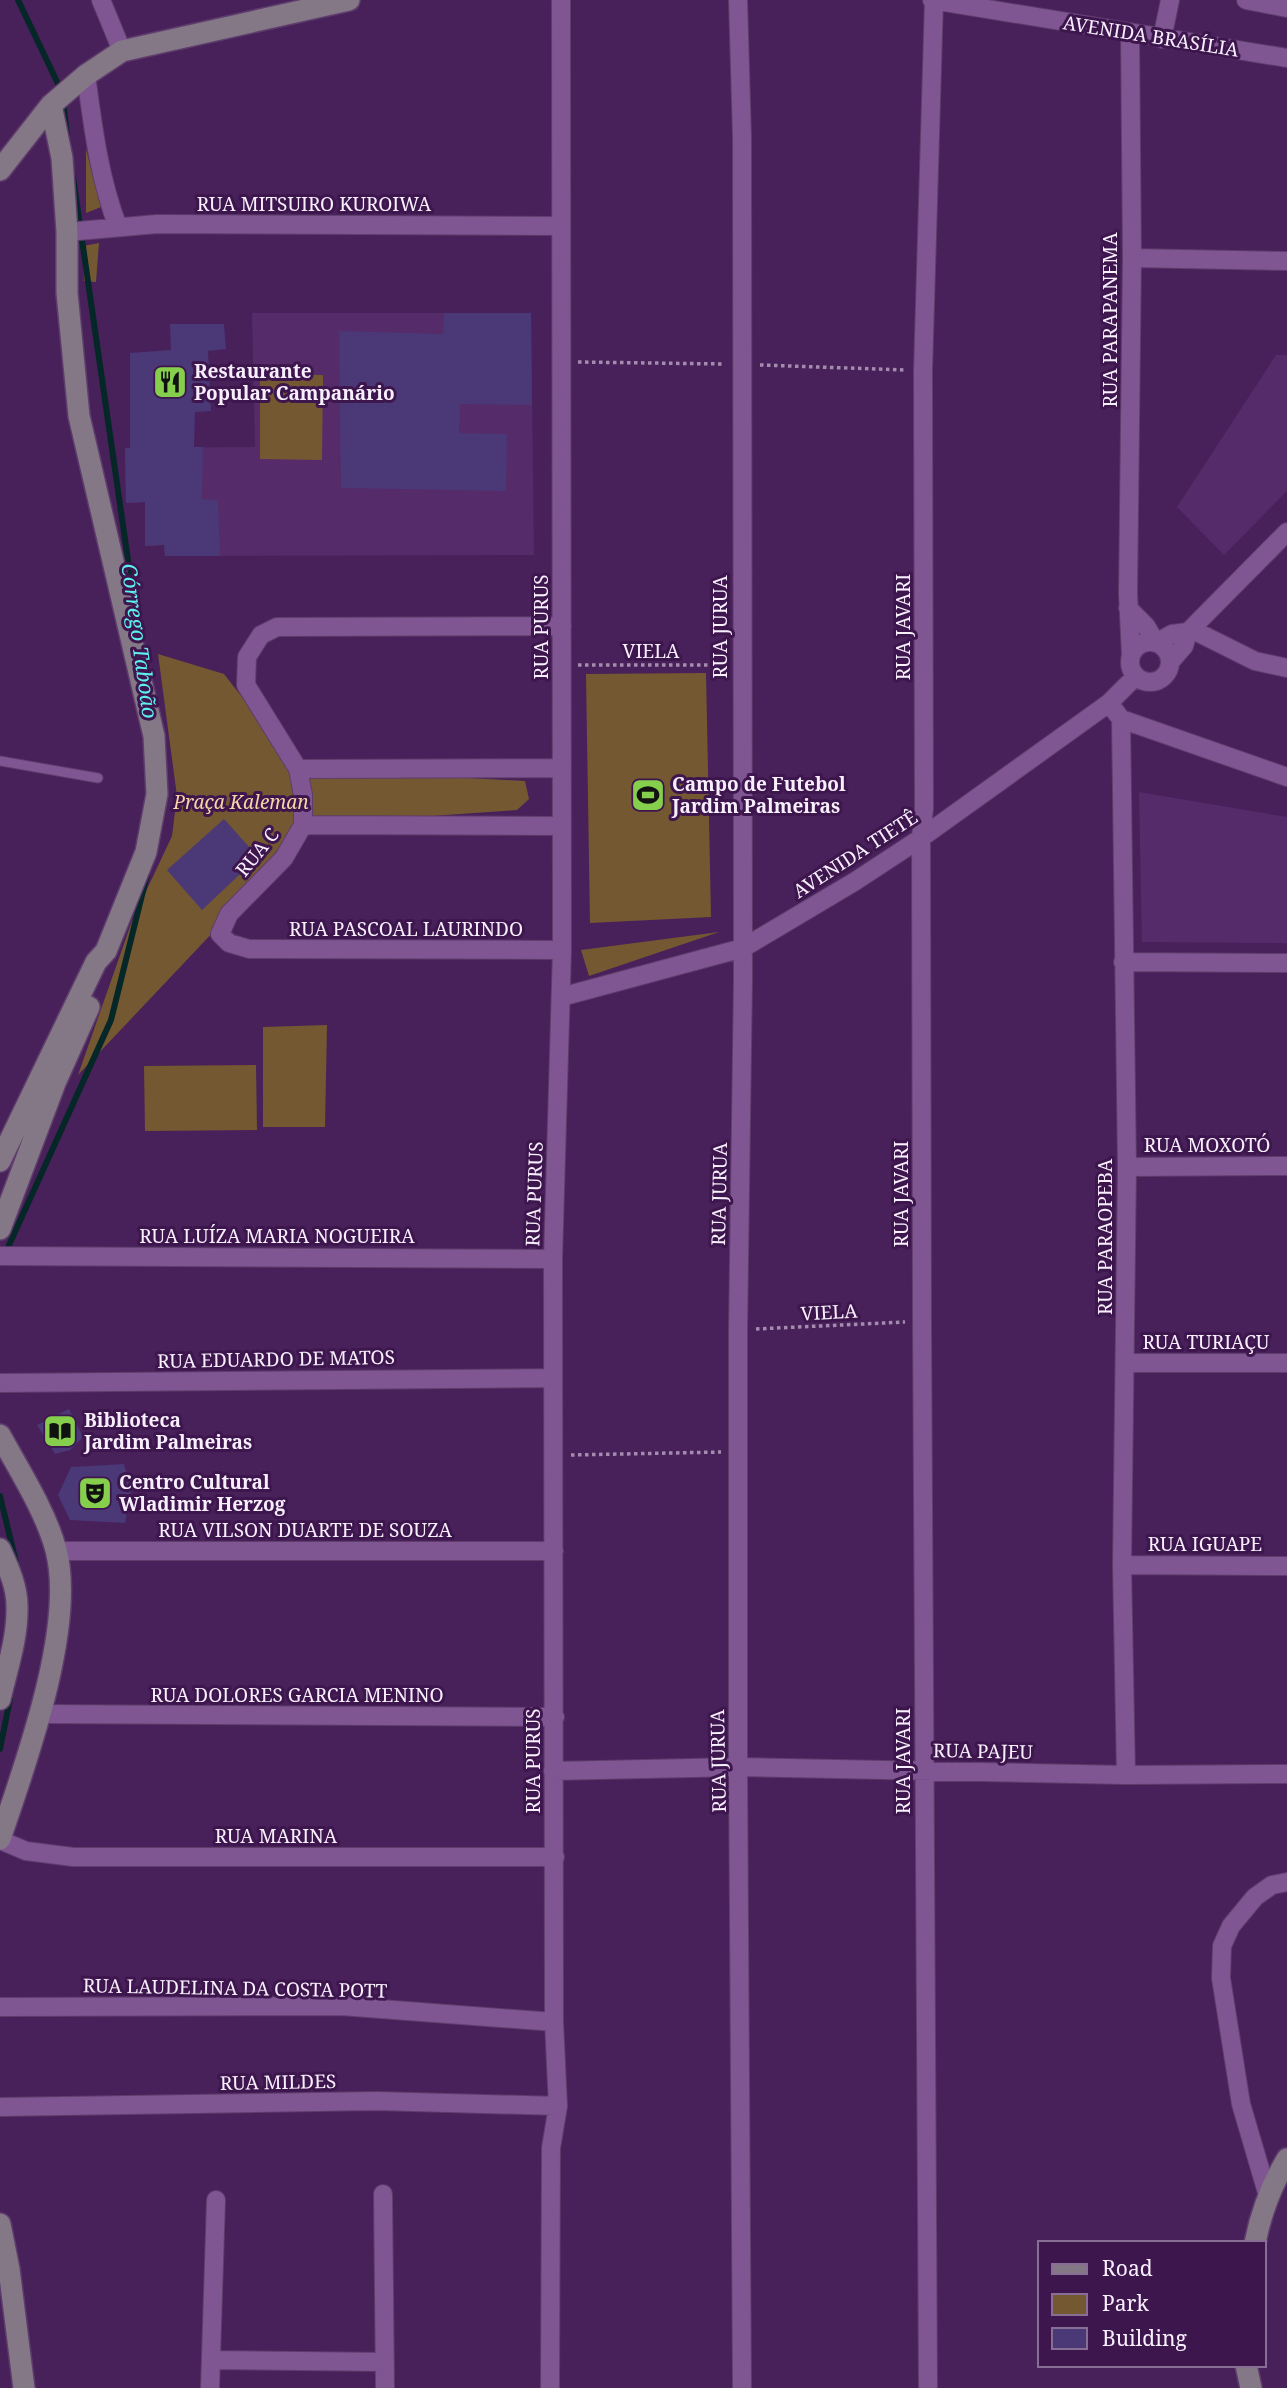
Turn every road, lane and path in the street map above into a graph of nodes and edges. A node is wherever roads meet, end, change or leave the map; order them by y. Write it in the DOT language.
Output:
graph roads {
  1 [pos="101,0"];
  2 [pos="349,0"];
  3 [pos="561,0"];
  4 [pos="738,0"];
  5 [pos="933,0"];
  6 [pos="1170,0"];
  7 [pos="1246,0"];
  8 [pos="1287,8"];
  9 [pos="1130,32"];
  10 [pos="1162,39"];
  11 [pos="122,51"];
  12 [pos="1287,58"];
  13 [pos="86,75"];
  14 [pos="51,105"];
  15 [pos="0,170"];
  16 [pos="561,226"];
  17 [pos="118,227"];
  18 [pos="67,232"];
  19 [pos="1132,258"];
  20 [pos="1287,261"];
  21 [pos="1287,532"];
  22 [pos="1128,608"];
  23 [pos="562,626"];
  24 [pos="1190,630"];
  25 [pos="1156,643"];
  26 [pos="1131,655"];
  27 [pos="1170,662"];
  28 [pos="562,664"];
  29 [pos="741,666"];
  30 [pos="1287,668"];
  31 [pos="1136,676"];
  32 [pos="1109,703"];
  33 [pos="1121,719"];
  34 [pos="0,761"];
  35 [pos="562,768"];
  36 [pos="298,769"];
  37 [pos="1287,777"];
  38 [pos="97,778"];
  39 [pos="303,825"];
  40 [pos="562,826"];
  41 [pos="921,838"];
  42 [pos="743,948"];
  43 [pos="249,949"];
  44 [pos="562,950"];
  45 [pos="106,951"];
  46 [pos="1123,962"];
  47 [pos="1287,963"];
  48 [pos="561,997"];
  49 [pos="0,1161"];
  50 [pos="1287,1166"];
  51 [pos="1127,1167"];
  52 [pos="0,1229"];
  53 [pos="0,1256"];
  54 [pos="553,1259"];
  55 [pos="922,1321"];
  56 [pos="738,1330"];
  57 [pos="1125,1363"];
  58 [pos="1287,1363"];
  59 [pos="553,1378"];
  60 [pos="0,1383"];
  61 [pos="0,1435"];
  62 [pos="739,1451"];
  63 [pos="555,1456"];
  64 [pos="0,1549"];
  65 [pos="56,1551"];
  66 [pos="554,1551"];
  67 [pos="1122,1565"];
  68 [pos="1287,1566"];
  69 [pos="0,1699"];
  70 [pos="39,1714"];
  71 [pos="555,1717"];
  72 [pos="738,1767"];
  73 [pos="553,1771"];
  74 [pos="924,1772"];
  75 [pos="1287,1774"];
  76 [pos="1126,1775"];
  77 [pos="0,1840"];
  78 [pos="555,1857"];
  79 [pos="1287,1882"];
  80 [pos="0,2007"];
  81 [pos="554,2022"];
  82 [pos="558,2106"];
  83 [pos="0,2107"];
  84 [pos="1287,2159"];
  85 [pos="383,2194"];
  86 [pos="1268,2196"];
  87 [pos="216,2200"];
  88 [pos="0,2224"];
  89 [pos="1255,2241"];
  90 [pos="212,2360"];
  91 [pos="384,2362"];
  92 [pos="1246,2367"];
  93 [pos="24,2388"];
  94 [pos="210,2388"];
  95 [pos="385,2388"];
  96 [pos="550,2388"];
  97 [pos="743,2388"];
  98 [pos="928,2388"];
  99 [pos="1251,2388"];
  1 -- 11 [label="street"];
  2 -- 11 [label="street"];
  3 -- 16 [label="street, RUA PURUS"];
  4 -- 29 [label="street, RUA JURUA"];
  5 -- 9 [label="street, AVENIDA BRASÍLIA"];
  5 -- 41 [label="street, RUA JAVARI"];
  6 -- 10 [label="street"];
  7 -- 8 [label="street"];
  9 -- 10 [label="street, AVENIDA BRASÍLIA"];
  9 -- 19 [label="street, RUA PARAPANEMA"];
  10 -- 12 [label="street, AVENIDA BRASÍLIA"];
  11 -- 13 [label="street"];
  13 -- 14 [label="street"];
  13 -- 17 [label="street"];
  14 -- 15 [label="street"];
  14 -- 18 [label="street"];
  16 -- 17 [label="street, RUA MITSUIRO KUROIWA"];
  16 -- 23 [label="street, RUA PURUS"];
  17 -- 18 [label="street, RUA MITSUIRO KUROIWA"];
  18 -- 45 [label="street"];
  19 -- 20 [label="street"];
  19 -- 22 [label="street, RUA PARAPANEMA"];
  21 -- 24 [label="street"];
  22 -- 25 [label="street"];
  22 -- 26 [label="street, RUA PARAPANEMA"];
  23 -- 28 [label="street, RUA PURUS"];
  23 -- 36 [label="street, RUA C"];
  24 -- 25 [label="street"];
  24 -- 27 [label="street"];
  24 -- 30 [label="street"];
  25 -- 26 [label="street"];
  25 -- 27 [label="street"];
  26 -- 31 [label="street"];
  27 -- 31 [label="street"];
  28 -- 29 [label="path, VIELA"];
  28 -- 35 [label="street, RUA PURUS"];
  29 -- 42 [label="street, RUA JURUA"];
  31 -- 32 [label="street, AVENIDA TIETÊ"];
  32 -- 33 [label="street"];
  32 -- 41 [label="street, AVENIDA TIETÊ"];
  33 -- 37 [label="street"];
  33 -- 46 [label="street, RUA PARAOPEBA"];
  34 -- 38 [label="lane"];
  35 -- 36 [label="street"];
  35 -- 40 [label="street, RUA PURUS"];
  36 -- 39 [label="street, RUA C"];
  39 -- 40 [label="street"];
  39 -- 43 [label="street, RUA C"];
  40 -- 44 [label="street, RUA PURUS"];
  41 -- 42 [label="street, AVENIDA TIETÊ"];
  41 -- 55 [label="street, RUA JAVARI"];
  42 -- 48 [label="street, AVENIDA TIETÊ"];
  42 -- 56 [label="street, RUA JURUA"];
  43 -- 44 [label="street, RUA PASCOAL LAURINDO"];
  44 -- 48 [label="street, RUA PURUS"];
  45 -- 49 [label="street"];
  45 -- 52 [label="street"];
  46 -- 47 [label="street"];
  46 -- 51 [label="street, RUA PARAOPEBA"];
  48 -- 54 [label="street, RUA PURUS"];
  50 -- 51 [label="street, RUA MOXOTÓ"];
  51 -- 57 [label="street, RUA PARAOPEBA"];
  53 -- 54 [label="street, RUA LUÍZA MARIA NOGUEIRA"];
  54 -- 59 [label="street, RUA PURUS"];
  55 -- 56 [label="path, VIELA"];
  55 -- 74 [label="street, RUA JAVARI"];
  56 -- 62 [label="street, RUA JURUA"];
  57 -- 58 [label="street, RUA TURIAÇU"];
  57 -- 67 [label="street, RUA PARAOPEBA"];
  59 -- 60 [label="street, RUA EDUARDO DE MATOS"];
  59 -- 63 [label="street, RUA PURUS"];
  61 -- 65 [label="street"];
  62 -- 63 [label="path"];
  62 -- 72 [label="street, RUA JURUA"];
  63 -- 66 [label="street, RUA PURUS"];
  64 -- 69 [label="street"];
  65 -- 66 [label="street, RUA VILSON DUARTE DE SOUZA"];
  65 -- 70 [label="street"];
  66 -- 71 [label="street, RUA PURUS"];
  67 -- 68 [label="street, RUA IGUAPE"];
  67 -- 76 [label="street, RUA PARAOPEBA"];
  70 -- 71 [label="street, RUA DOLORES GARCIA MENINO"];
  70 -- 77 [label="street"];
  71 -- 73 [label="street, RUA PURUS"];
  72 -- 73 [label="street, RUA PAJEU"];
  72 -- 74 [label="street, RUA PAJEU"];
  72 -- 97 [label="street, RUA JURUA"];
  73 -- 78 [label="street, RUA PURUS"];
  74 -- 76 [label="street, RUA PAJEU"];
  74 -- 98 [label="street, RUA JAVARI"];
  75 -- 76 [label="street, RUA PAJEU"];
  77 -- 78 [label="street, RUA MARINA"];
  78 -- 81 [label="street, RUA PURUS"];
  79 -- 86 [label="street"];
  80 -- 81 [label="street, RUA LAUDELINA DA COSTA POTT"];
  81 -- 82 [label="street, RUA PURUS"];
  82 -- 83 [label="street, RUA MILDES"];
  82 -- 96 [label="street, RUA PURUS"];
  84 -- 86 [label="street"];
  85 -- 91 [label="street"];
  86 -- 89 [label="street"];
  87 -- 90 [label="street"];
  88 -- 93 [label="street"];
  90 -- 91 [label="street"];
  90 -- 94 [label="street"];
  91 -- 95 [label="street"];
  92 -- 99 [label="street"];
}
